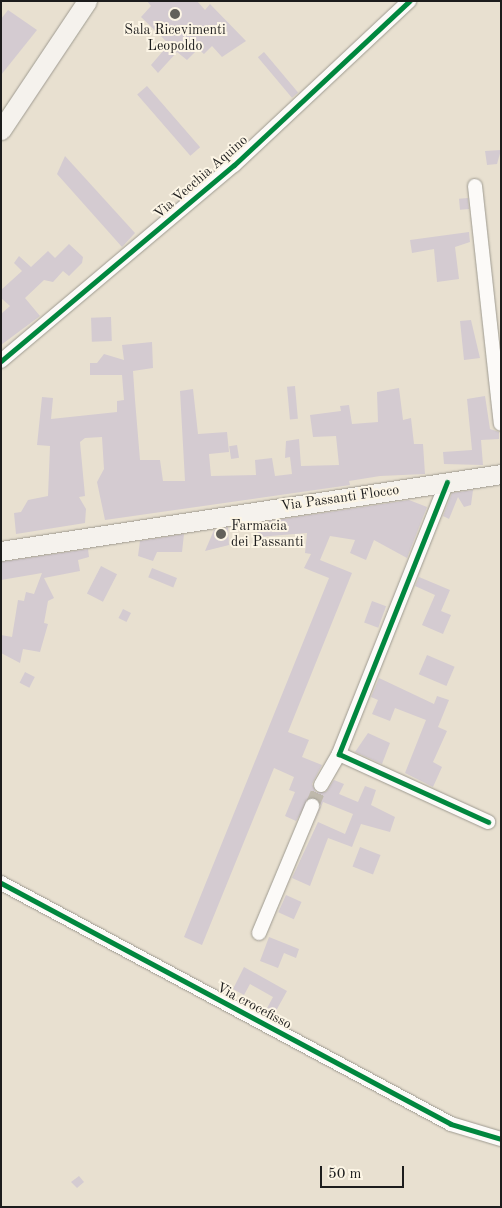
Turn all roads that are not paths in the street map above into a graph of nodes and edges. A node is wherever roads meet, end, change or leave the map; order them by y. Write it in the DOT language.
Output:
graph roads {
  1 [pos="87,1"];
  2 [pos="409,1"];
  3 [pos="1,130"];
  4 [pos="475,186"];
  5 [pos="1,361"];
  6 [pos="501,424"];
  7 [pos="501,474"];
  8 [pos="447,482"];
  9 [pos="1,551"];
  10 [pos="339,754"];
  11 [pos="321,785"];
  12 [pos="312,806"];
  13 [pos="488,822"];
  14 [pos="1,883"];
  15 [pos="260,933"];
  16 [pos="501,1139"];
  1 -- 3 [label="main road"];
  2 -- 5 [label="street, Via Vecchia Aquino"];
  4 -- 6 [label="street"];
  7 -- 8 [label="main road, Via Passanti Flocco"];
  8 -- 9 [label="main road, Via Passanti Flocco"];
  8 -- 10 [label="street"];
  10 -- 11 [label="street"];
  10 -- 13 [label="street"];
  12 -- 15 [label="street"];
  14 -- 16 [label="street, Via crocefisso"];
}
